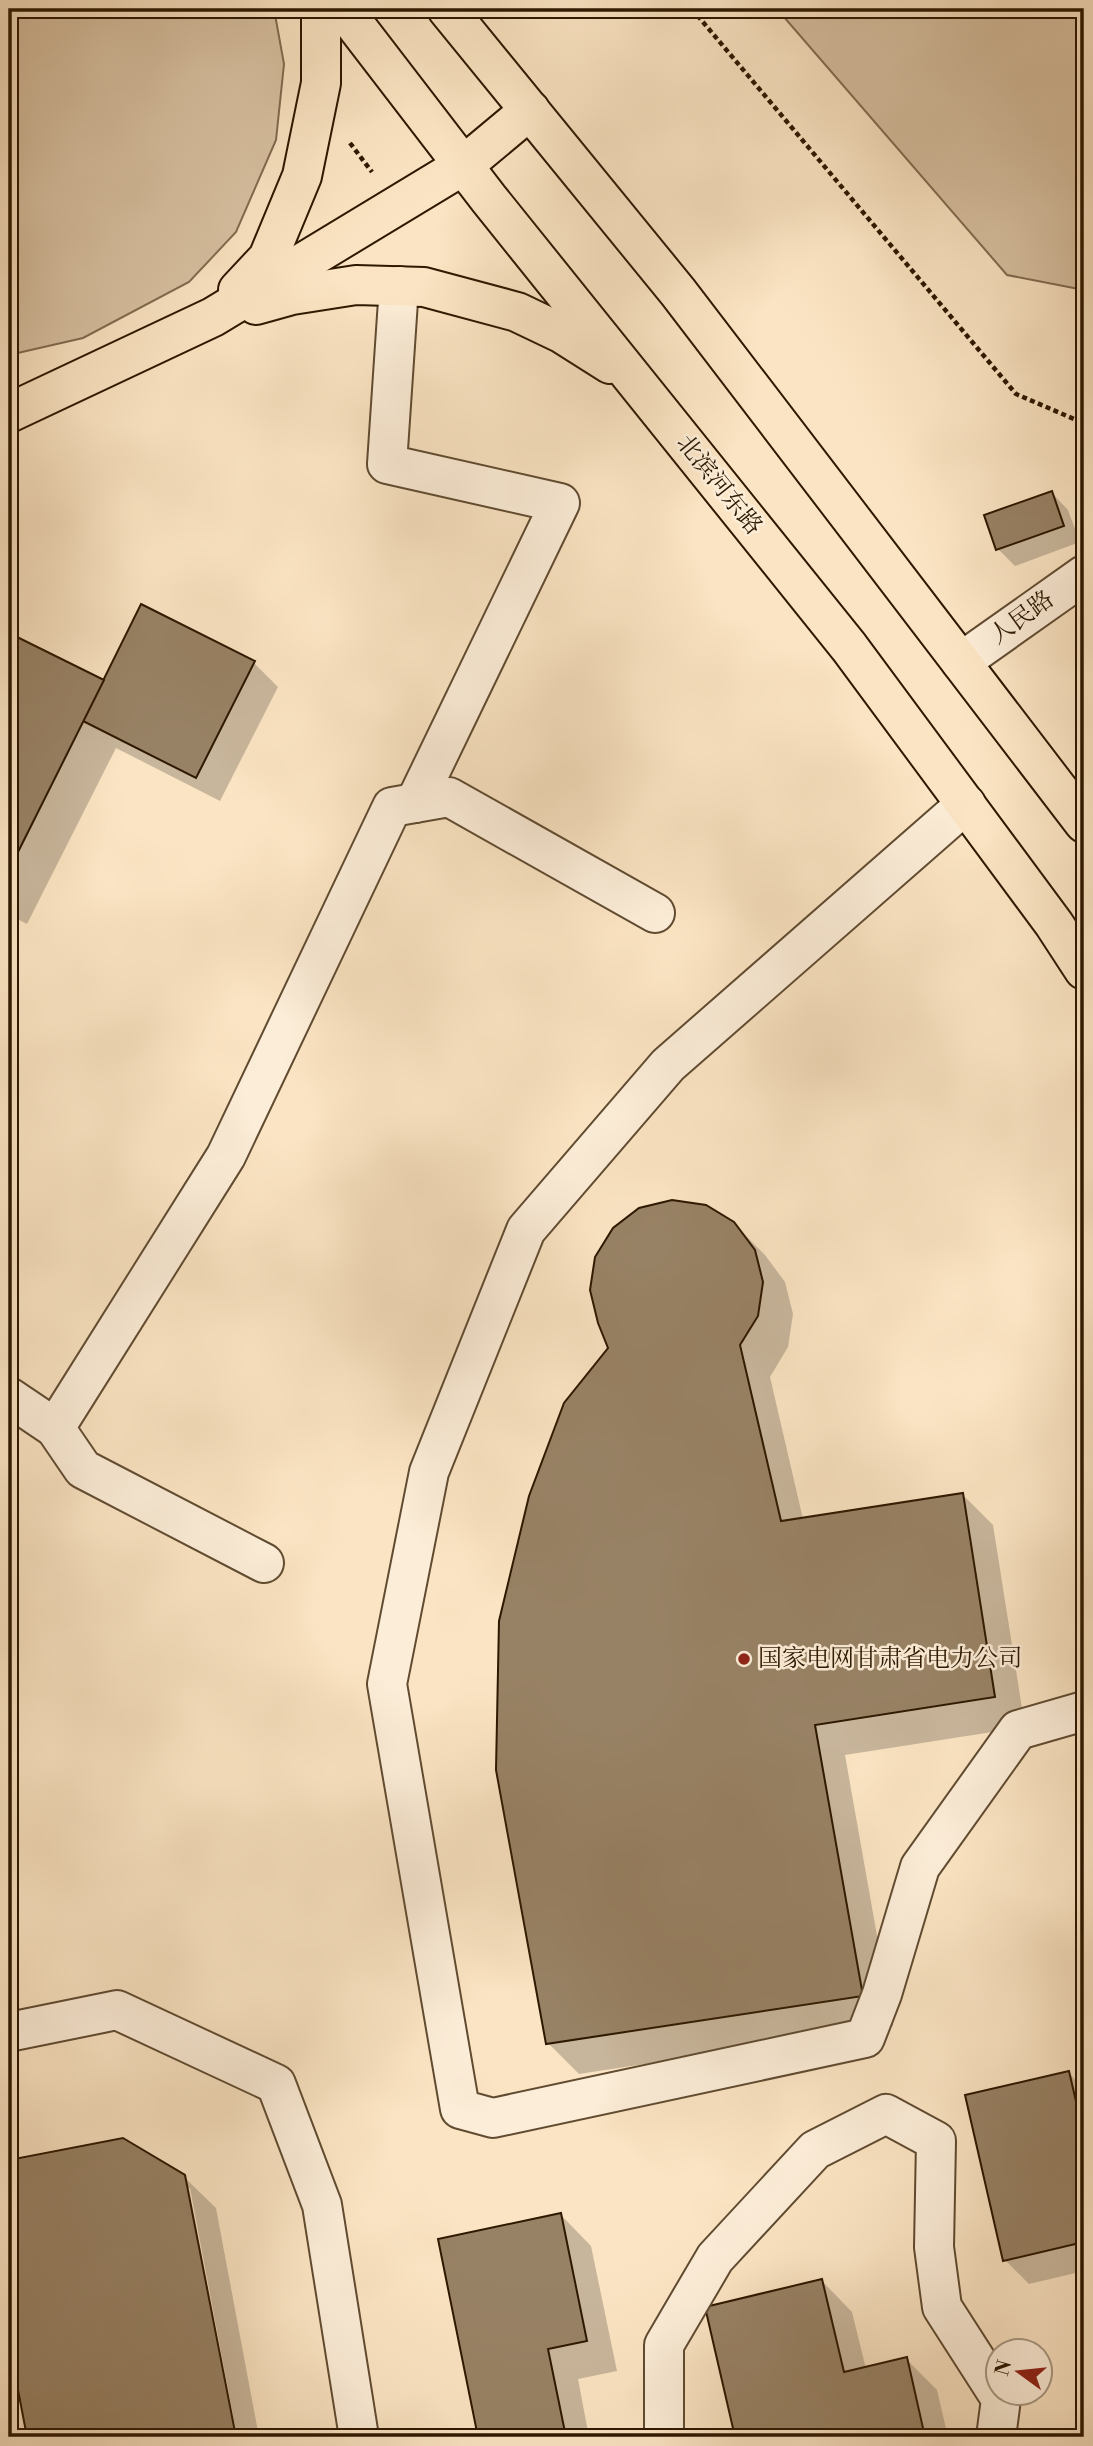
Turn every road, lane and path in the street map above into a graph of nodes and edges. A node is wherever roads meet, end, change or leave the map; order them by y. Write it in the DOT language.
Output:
graph roads {
  1 [pos="321,9"];
  2 [pos="343,9"];
  3 [pos="447,9"];
  4 [pos="692,9"];
  5 [pos="530,110"];
  6 [pos="464,165"];
  7 [pos="399,286"];
  8 [pos="213,317"];
  9 [pos="634,379"];
  10 [pos="14,407"];
  11 [pos="1084,419"];
  12 [pos="1084,575"];
  13 [pos="961,662"];
  14 [pos="415,803"];
  15 [pos="966,804"];
  16 [pos="1084,823"];
  17 [pos="654,914"];
  18 [pos="1084,970"];
  19 [pos="9,1397"];
  20 [pos="55,1428"];
  21 [pos="264,1563"];
  22 [pos="1084,1711"];
  23 [pos="9,2032"];
  24 [pos="359,2437"];
  25 [pos="664,2437"];
  26 [pos="996,2437"];
  1 -- 8 [label="main road"];
  2 -- 6 [label="main road, 北滨河东路"];
  3 -- 5 [label="main road"];
  4 -- 11 [label="path"];
  5 -- 6 [label="main road"];
  5 -- 13 [label="main road"];
  6 -- 8 [label="main road"];
  6 -- 9 [label="main road, 北滨河东路"];
  7 -- 8 [label="main road"];
  7 -- 9 [label="main road"];
  7 -- 14 [label="street"];
  8 -- 10 [label="main road"];
  9 -- 15 [label="main road, 北滨河东路"];
  12 -- 13 [label="street, 人民路"];
  13 -- 16 [label="main road"];
  14 -- 17 [label="street"];
  14 -- 20 [label="street"];
  15 -- 18 [label="main road, 北滨河东路"];
  15 -- 22 [label="street"];
  19 -- 20 [label="street"];
  20 -- 21 [label="street"];
  23 -- 24 [label="street"];
  25 -- 26 [label="street"];
}
